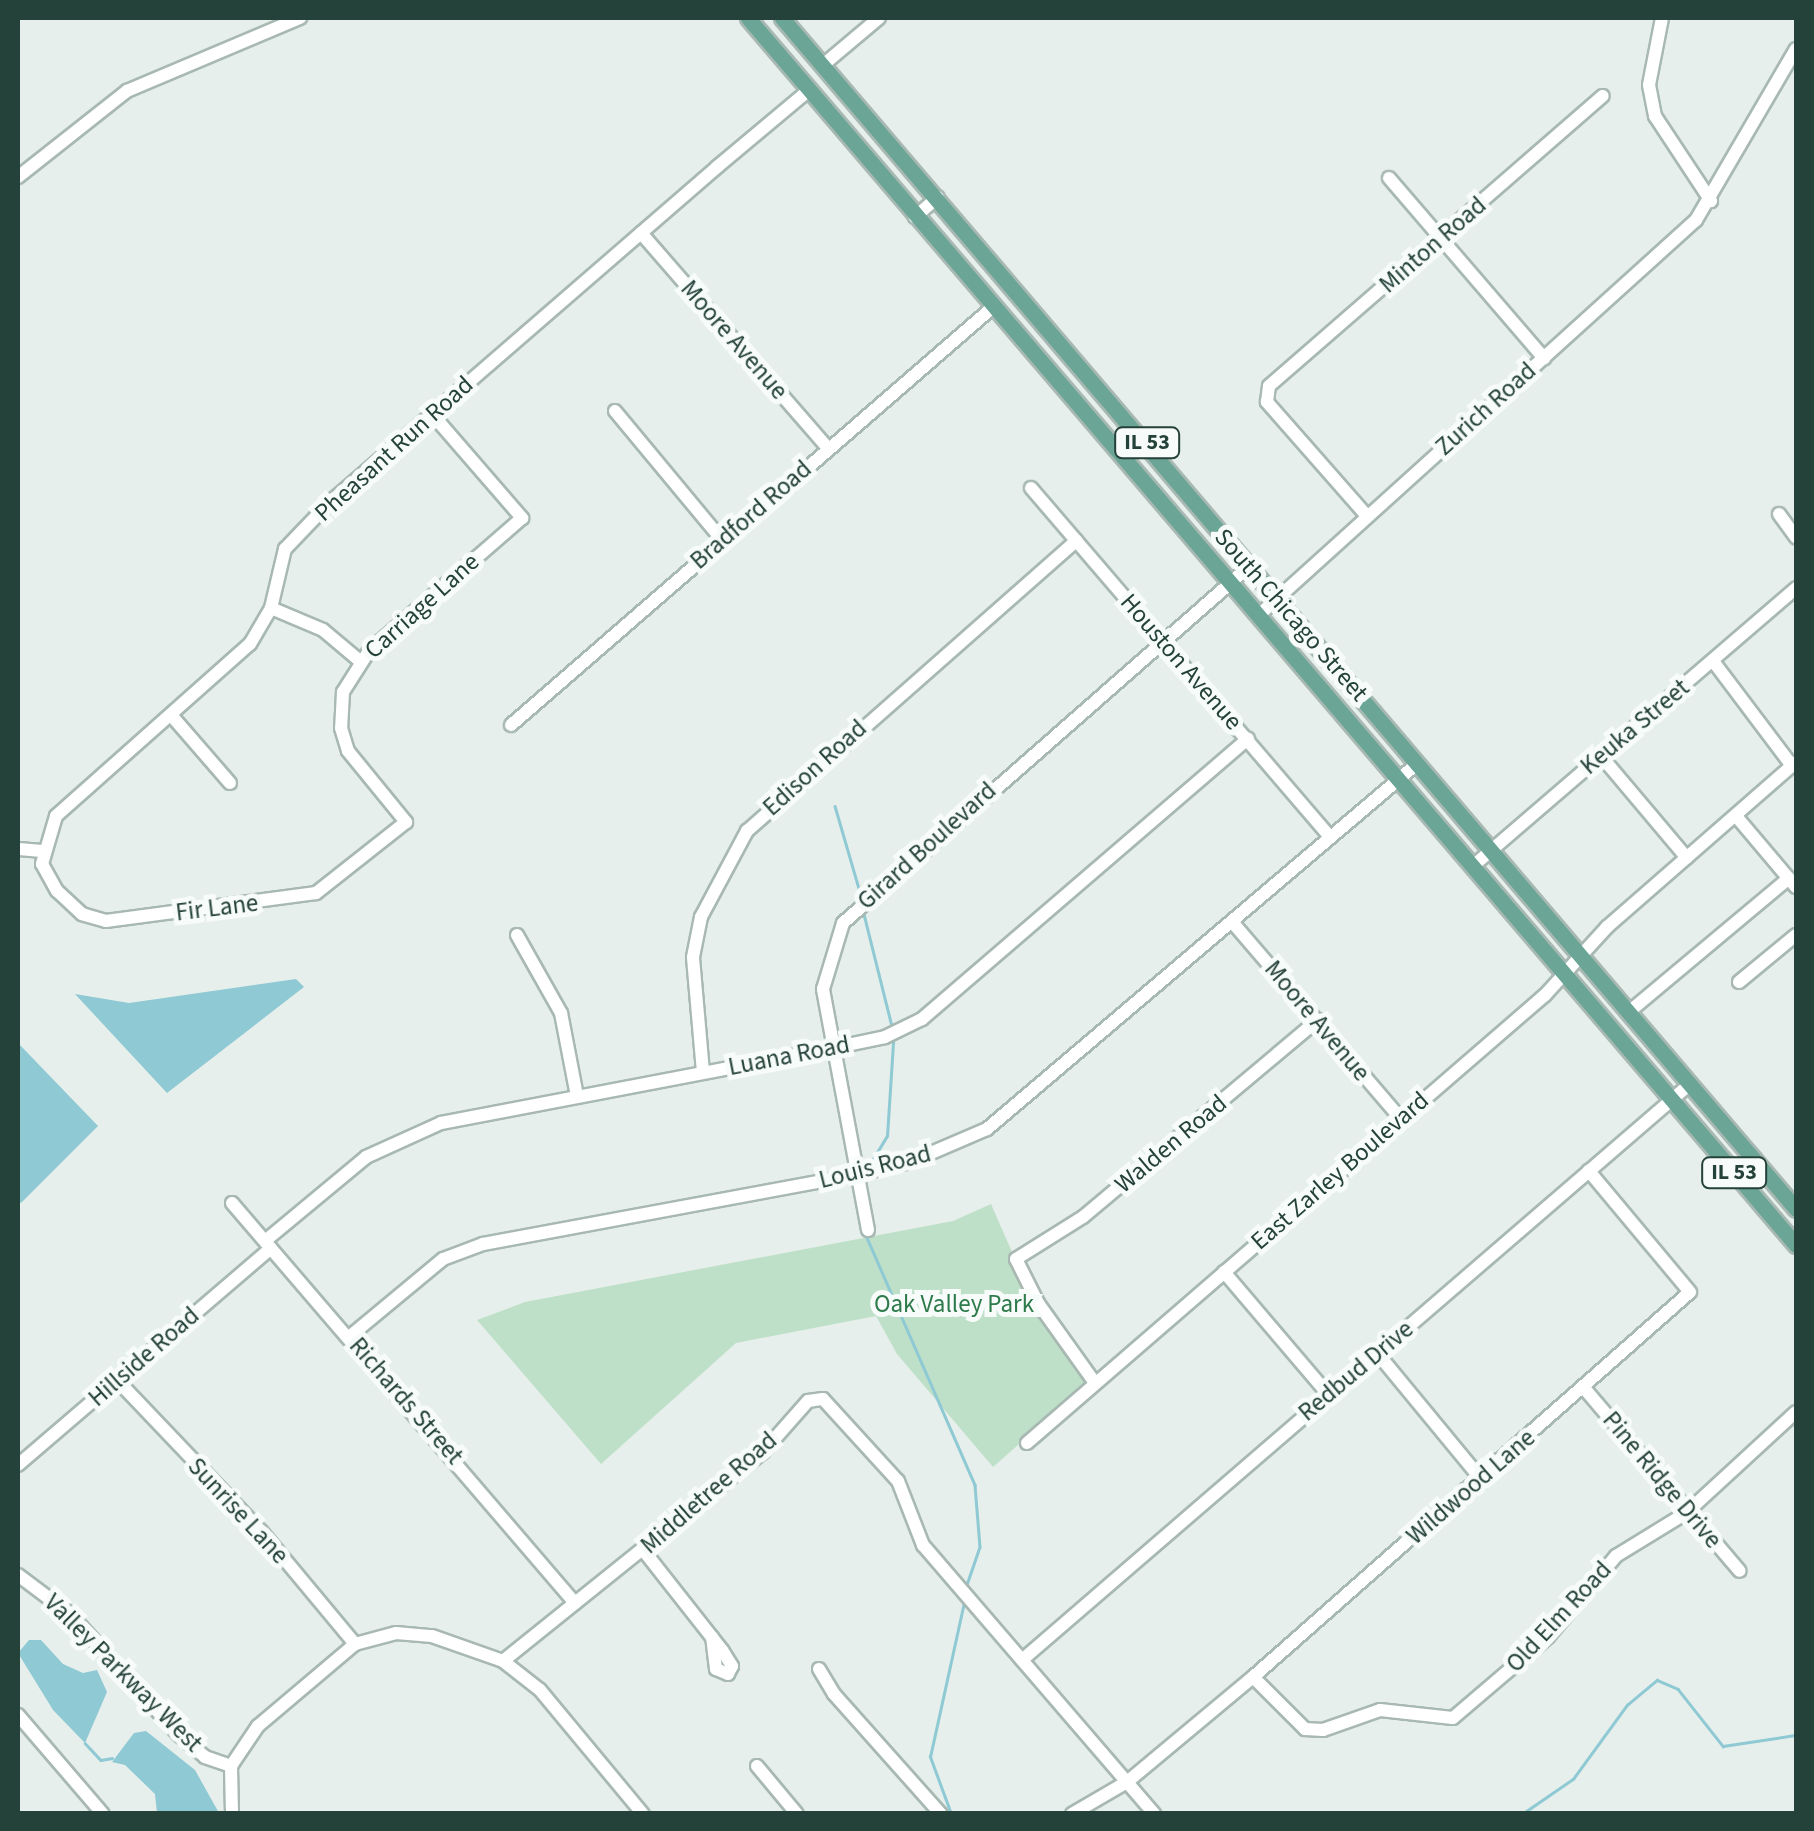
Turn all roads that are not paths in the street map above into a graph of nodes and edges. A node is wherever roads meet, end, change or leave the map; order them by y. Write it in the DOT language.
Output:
graph roads {
  1 [pos="300,18"];
  2 [pos="748,18"];
  3 [pos="782,18"];
  4 [pos="879,18"];
  5 [pos="1662,18"];
  6 [pos="799,38"];
  7 [pos="1796,49"];
  8 [pos="780,55"];
  9 [pos="824,65"];
  10 [pos="808,90"];
  11 [pos="1602,96"];
  12 [pos="18,177"];
  13 [pos="1389,178"];
  14 [pos="938,197"];
  15 [pos="1711,200"];
  16 [pos="914,217"];
  17 [pos="642,232"];
  18 [pos="1441,238"];
  19 [pos="993,308"];
  20 [pos="1544,358"];
  21 [pos="615,411"];
  22 [pos="432,414"];
  23 [pos="828,448"];
  24 [pos="1031,488"];
  25 [pos="1779,514"];
  26 [pos="1366,516"];
  27 [pos="1796,538"];
  28 [pos="722,540"];
  29 [pos="1076,541"];
  30 [pos="1251,566"];
  31 [pos="1231,582"];
  32 [pos="1796,588"];
  33 [pos="1278,598"];
  34 [pos="271,608"];
  35 [pos="1258,615"];
  36 [pos="1163,640"];
  37 [pos="360,661"];
  38 [pos="1713,662"];
  39 [pos="170,716"];
  40 [pos="510,725"];
  41 [pos="1248,739"];
  42 [pos="1600,756"];
  43 [pos="1418,764"];
  44 [pos="1794,764"];
  45 [pos="1398,779"];
  46 [pos="230,782"];
  47 [pos="1736,816"];
  48 [pos="406,822"];
  49 [pos="1330,837"];
  50 [pos="18,849"];
  51 [pos="1492,850"];
  52 [pos="42,852"];
  53 [pos="1688,858"];
  54 [pos="1473,866"];
  55 [pos="1793,882"];
  56 [pos="1233,923"];
  57 [pos="517,934"];
  58 [pos="1796,935"];
  59 [pos="1582,956"];
  60 [pos="1566,973"];
  61 [pos="1740,982"];
  62 [pos="1630,1012"];
  63 [pos="1318,1020"];
  64 [pos="833,1048"];
  65 [pos="703,1072"];
  66 [pos="1690,1084"];
  67 [pos="578,1096"];
  68 [pos="1672,1100"];
  69 [pos="1401,1120"];
  70 [pos="1588,1171"];
  71 [pos="856,1175"];
  72 [pos="232,1203"];
  73 [pos="1796,1209"];
  74 [pos="868,1230"];
  75 [pos="268,1245"];
  76 [pos="1796,1246"];
  77 [pos="1224,1272"];
  78 [pos="349,1337"];
  79 [pos="1378,1354"];
  80 [pos="117,1380"];
  81 [pos="1095,1383"];
  82 [pos="1584,1388"];
  83 [pos="1328,1394"];
  84 [pos="1796,1412"];
  85 [pos="1026,1443"];
  86 [pos="18,1465"];
  87 [pos="1482,1479"];
  88 [pos="1686,1512"];
  89 [pos="644,1551"];
  90 [pos="1740,1571"];
  91 [pos="18,1575"];
  92 [pos="575,1603"];
  93 [pos="712,1637"];
  94 [pos="355,1644"];
  95 [pos="1022,1660"];
  96 [pos="503,1661"];
  97 [pos="819,1669"];
  98 [pos="1253,1676"];
  99 [pos="18,1716"];
  100 [pos="231,1766"];
  101 [pos="758,1766"];
  102 [pos="1128,1782"];
  103 [pos="103,1814"];
  104 [pos="232,1814"];
  105 [pos="643,1814"];
  106 [pos="797,1814"];
  107 [pos="942,1814"];
  108 [pos="1072,1814"];
  109 [pos="1154,1814"];
  1 -- 12 [label="street"];
  2 -- 8 [label="main road, South Chicago Street / IL 53"];
  3 -- 6 [label="main road, South Chicago Street / IL 53"];
  4 -- 9 [label="street"];
  5 -- 15 [label="street"];
  6 -- 8 [label="street"];
  6 -- 9 [label="main road, South Chicago Street / IL 53"];
  7 -- 15 [label="street, Zurich Road"];
  8 -- 10 [label="main road, South Chicago Street / IL 53"];
  9 -- 14 [label="main road, South Chicago Street / IL 53"];
  10 -- 16 [label="main road, South Chicago Street / IL 53"];
  10 -- 17 [label="street, Pheasant Run Road"];
  11 -- 18 [label="street, Minton Road"];
  13 -- 18 [label="street"];
  14 -- 16 [label="street"];
  14 -- 30 [label="main road, South Chicago Street / IL 53"];
  15 -- 20 [label="street, Zurich Road"];
  16 -- 19 [label="main road, South Chicago Street / IL 53"];
  17 -- 22 [label="street, Pheasant Run Road"];
  17 -- 23 [label="street, Moore Avenue"];
  18 -- 20 [label="street"];
  18 -- 26 [label="street, Minton Road"];
  19 -- 23 [label="street, Bradford Road"];
  19 -- 31 [label="main road, South Chicago Street / IL 53"];
  20 -- 26 [label="street, Zurich Road"];
  21 -- 28 [label="street"];
  22 -- 34 [label="street, Pheasant Run Road"];
  22 -- 37 [label="street, Carriage Lane"];
  23 -- 28 [label="street, Bradford Road"];
  24 -- 29 [label="street, Houston Avenue"];
  25 -- 27 [label="street"];
  26 -- 33 [label="street, Zurich Road"];
  28 -- 40 [label="street, Bradford Road"];
  29 -- 36 [label="street, Houston Avenue"];
  29 -- 65 [label="street, Edison Road"];
  30 -- 31 [label="street, Girard Boulevard"];
  30 -- 33 [label="main road, South Chicago Street / IL 53"];
  31 -- 35 [label="main road, South Chicago Street / IL 53"];
  31 -- 36 [label="street, Girard Boulevard"];
  32 -- 38 [label="street, Keuka Street"];
  33 -- 35 [label="street, Zurich Road"];
  33 -- 43 [label="main road, South Chicago Street / IL 53"];
  34 -- 37 [label="street"];
  34 -- 39 [label="street, Pheasant Run Road"];
  35 -- 45 [label="main road, South Chicago Street / IL 53"];
  36 -- 41 [label="street, Houston Avenue"];
  36 -- 64 [label="street, Girard Boulevard"];
  37 -- 48 [label="street, Carriage Lane"];
  38 -- 42 [label="street, Keuka Street"];
  38 -- 44 [label="street"];
  39 -- 46 [label="street"];
  39 -- 52 [label="street, Pheasant Run Road"];
  41 -- 49 [label="street, Houston Avenue"];
  41 -- 64 [label="street, Luana Road"];
  42 -- 51 [label="street, Keuka Street"];
  42 -- 53 [label="street"];
  43 -- 45 [label="street, Louis Road"];
  43 -- 51 [label="main road, South Chicago Street / IL 53"];
  44 -- 47 [label="street, East Zarley Boulevard"];
  45 -- 49 [label="street, Louis Road"];
  45 -- 54 [label="main road, South Chicago Street / IL 53"];
  47 -- 53 [label="street, East Zarley Boulevard"];
  47 -- 55 [label="street"];
  48 -- 52 [label="street, Fir Lane"];
  49 -- 56 [label="street, Louis Road"];
  50 -- 52 [label="street"];
  51 -- 54 [label="street, Keuka Street"];
  51 -- 59 [label="main road, South Chicago Street / IL 53"];
  53 -- 59 [label="street, East Zarley Boulevard"];
  54 -- 60 [label="main road, South Chicago Street / IL 53"];
  55 -- 62 [label="street"];
  56 -- 63 [label="street, Moore Avenue"];
  56 -- 71 [label="street, Louis Road"];
  57 -- 67 [label="street"];
  58 -- 61 [label="street"];
  59 -- 60 [label="street, East Zarley Boulevard"];
  59 -- 62 [label="main road, South Chicago Street / IL 53"];
  60 -- 68 [label="main road, South Chicago Street / IL 53"];
  60 -- 69 [label="street, East Zarley Boulevard"];
  62 -- 66 [label="main road, South Chicago Street / IL 53"];
  63 -- 69 [label="street, Moore Avenue"];
  63 -- 81 [label="street, Walden Road"];
  64 -- 65 [label="street, Luana Road"];
  64 -- 71 [label="street, Girard Boulevard"];
  65 -- 67 [label="street, Luana Road"];
  66 -- 68 [label="street, Redbud Drive"];
  66 -- 73 [label="main road, South Chicago Street / IL 53"];
  67 -- 75 [label="street, Luana Road"];
  68 -- 70 [label="street, Redbud Drive"];
  68 -- 76 [label="main road, South Chicago Street / IL 53"];
  69 -- 77 [label="street, East Zarley Boulevard"];
  70 -- 79 [label="street, Redbud Drive"];
  70 -- 82 [label="street, Wildwood Lane"];
  71 -- 74 [label="street, Girard Boulevard"];
  71 -- 78 [label="street, Louis Road"];
  72 -- 75 [label="street, Richards Street"];
  75 -- 78 [label="street, Richards Street"];
  75 -- 80 [label="street, Hillside Road"];
  77 -- 81 [label="street, East Zarley Boulevard"];
  77 -- 83 [label="street"];
  78 -- 92 [label="street, Richards Street"];
  79 -- 83 [label="street, Redbud Drive"];
  79 -- 87 [label="street"];
  80 -- 86 [label="street, Hillside Road"];
  80 -- 94 [label="street, Sunrise Lane"];
  81 -- 85 [label="street, East Zarley Boulevard"];
  82 -- 87 [label="street, Wildwood Lane"];
  82 -- 88 [label="street, Pine Ridge Drive"];
  83 -- 95 [label="street, Redbud Drive"];
  84 -- 88 [label="street, Old Elm Road"];
  87 -- 98 [label="street, Wildwood Lane"];
  88 -- 90 [label="street, Pine Ridge Drive"];
  88 -- 98 [label="street, Old Elm Road"];
  89 -- 92 [label="street, Middletree Road"];
  89 -- 93 [label="street"];
  89 -- 95 [label="street, Middletree Road"];
  91 -- 100 [label="street, Valley Parkway West"];
  92 -- 96 [label="street, Middletree Road"];
  94 -- 96 [label="street"];
  94 -- 100 [label="street"];
  95 -- 102 [label="street, Middletree Road"];
  96 -- 105 [label="street"];
  97 -- 107 [label="street"];
  98 -- 102 [label="street, Wildwood Lane"];
  99 -- 103 [label="street"];
  100 -- 104 [label="street"];
  101 -- 106 [label="street"];
  102 -- 108 [label="street, Wildwood Lane"];
  102 -- 109 [label="street, Middletree Road"];
}
